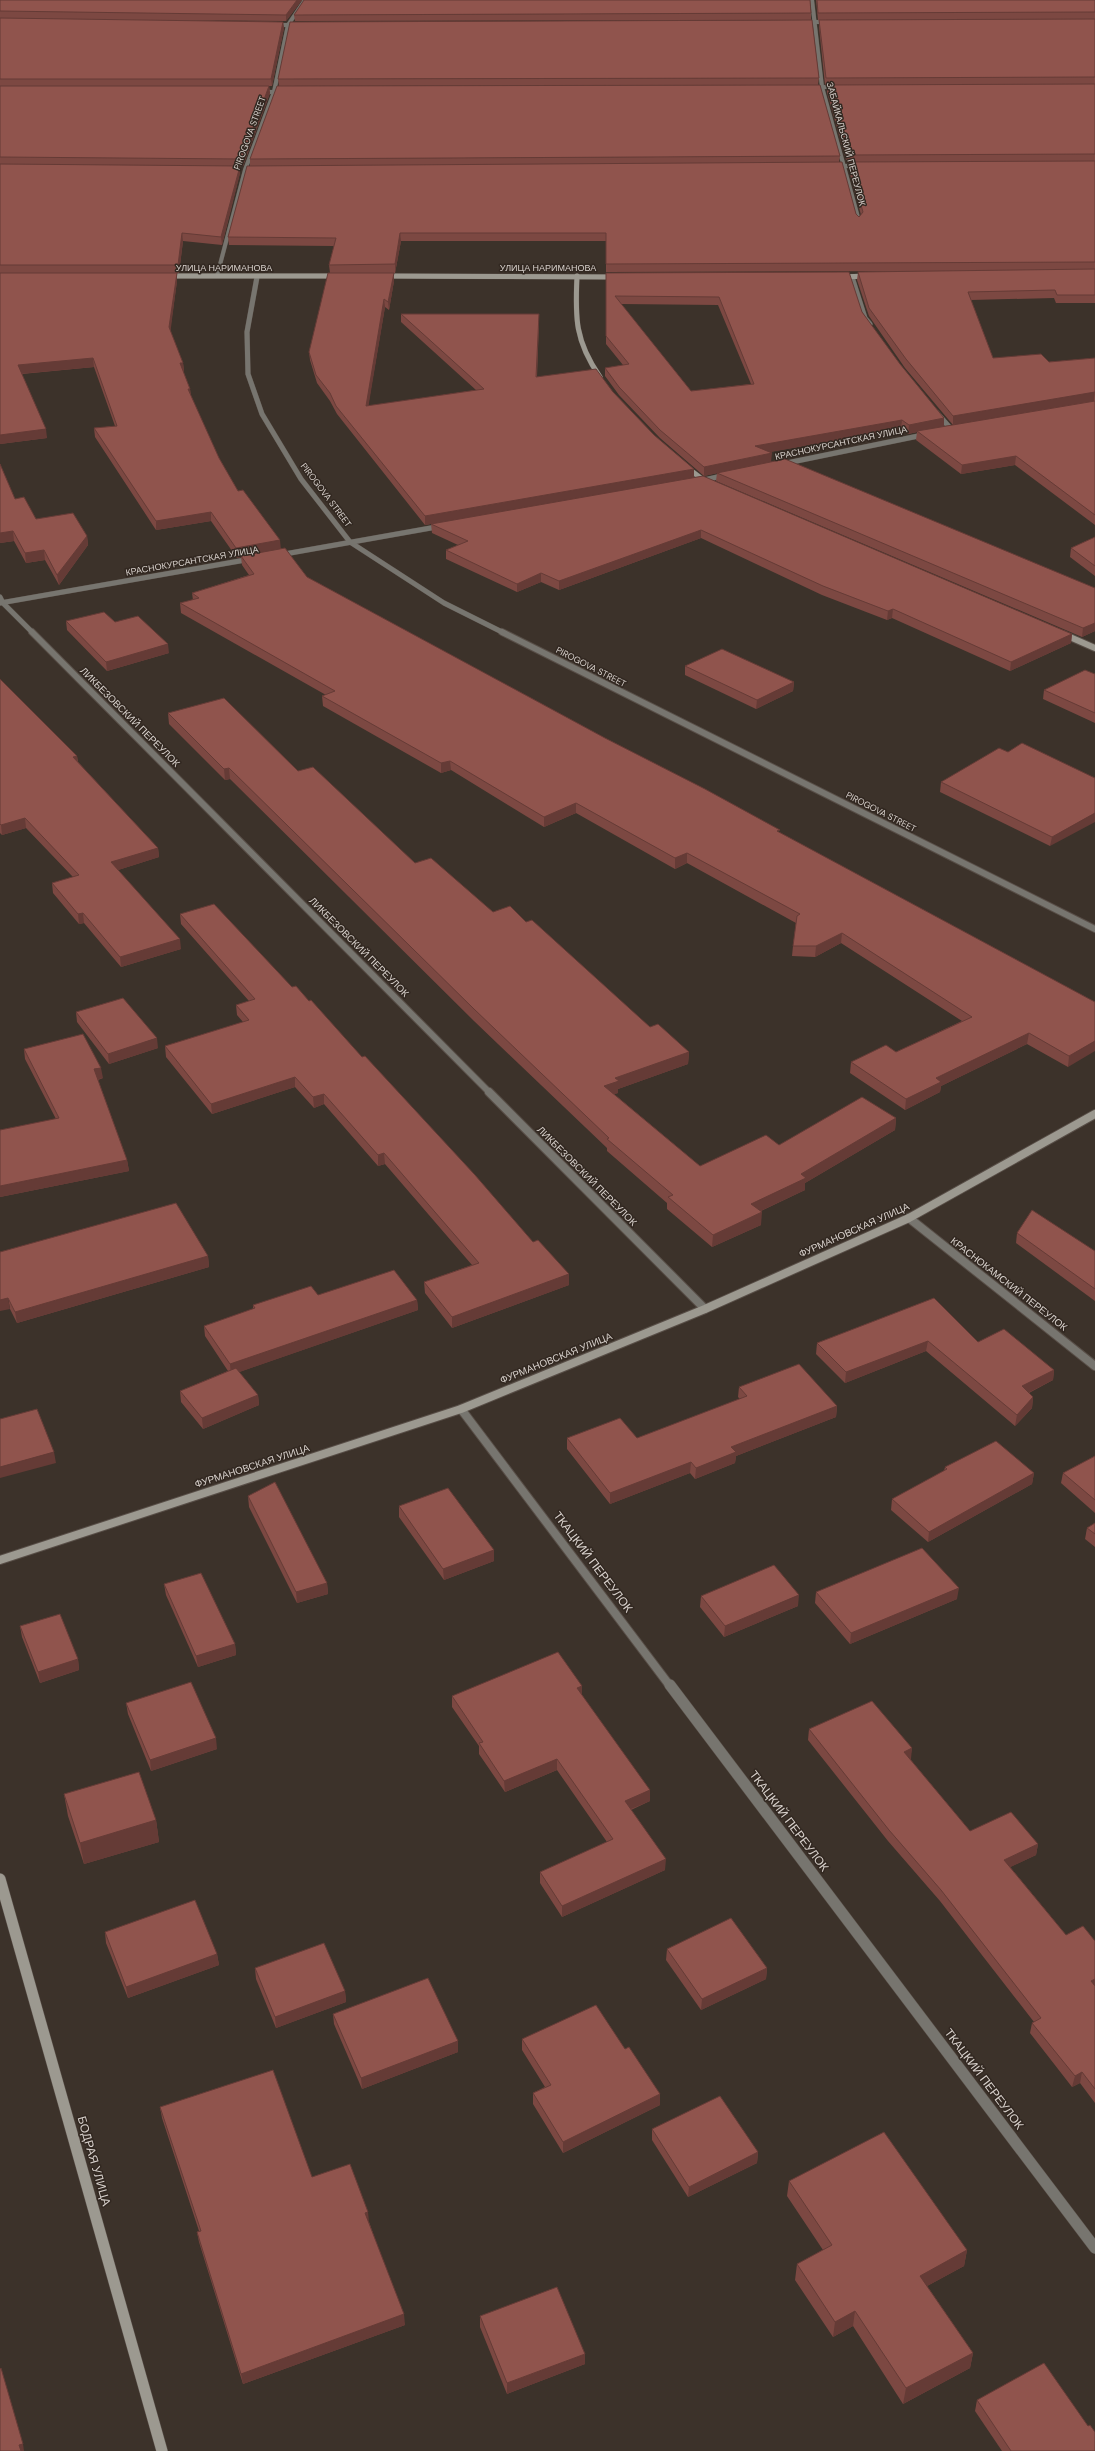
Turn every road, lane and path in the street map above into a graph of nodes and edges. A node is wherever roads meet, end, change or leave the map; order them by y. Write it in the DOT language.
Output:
graph roads {
  1 [pos="305,0"];
  2 [pos="812,0"];
  3 [pos="798,22"];
  4 [pos="814,22"];
  5 [pos="837,22"];
  6 [pos="264,24"];
  7 [pos="288,25"];
  8 [pos="304,25"];
  9 [pos="806,87"];
  10 [pos="822,87"];
  11 [pos="845,87"];
  12 [pos="250,92"];
  13 [pos="274,92"];
  14 [pos="290,92"];
  15 [pos="827,166"];
  16 [pos="843,166"];
  17 [pos="867,166"];
  18 [pos="237,170"];
  19 [pos="245,170"];
  20 [pos="253,170"];
  21 [pos="859,221"];
  22 [pos="163,276"];
  23 [pos="217,276"];
  24 [pos="257,276"];
  25 [pos="344,276"];
  26 [pos="376,276"];
  27 [pos="577,276"];
  28 [pos="875,276"];
  29 [pos="620,277"];
  30 [pos="834,277"];
  31 [pos="852,277"];
  32 [pos="874,331"];
  33 [pos="602,379"];
  34 [pos="931,405"];
  35 [pos="958,428"];
  36 [pos="951,429"];
  37 [pos="943,431"];
  38 [pos="935,432"];
  39 [pos="680,461"];
  40 [pos="773,466"];
  41 [pos="734,474"];
  42 [pos="703,480"];
  43 [pos="695,482"];
  44 [pos="718,486"];
  45 [pos="452,524"];
  46 [pos="350,542"];
  47 [pos="273,556"];
  48 [pos="258,558"];
  49 [pos="1,601"];
  50 [pos="1059,632"];
  51 [pos="1095,648"];
  52 [pos="1095,929"];
  53 [pos="1095,1114"];
  54 [pos="909,1218"];
  55 [pos="705,1309"];
  56 [pos="1095,1366"];
  57 [pos="461,1409"];
  58 [pos="0,1560"];
  59 [pos="0,1879"];
  60 [pos="1095,2248"];
  61 [pos="162,2451"];
  1 -- 7 [label="street, PIROGOVA STREET"];
  2 -- 4 [label="street, ЗАБАЙКАЛЬСКИЙ ПЕРЕУЛОК"];
  3 -- 4 [label="street"];
  4 -- 5 [label="street"];
  4 -- 10 [label="street, ЗАБАЙКАЛЬСКИЙ ПЕРЕУЛОК"];
  6 -- 7 [label="street"];
  7 -- 8 [label="street"];
  7 -- 13 [label="street, PIROGOVA STREET"];
  9 -- 10 [label="street"];
  10 -- 11 [label="street"];
  10 -- 16 [label="street, ЗАБАЙКАЛЬСКИЙ ПЕРЕУЛОК"];
  12 -- 13 [label="street"];
  13 -- 14 [label="street"];
  13 -- 19 [label="street, PIROGOVA STREET"];
  15 -- 16 [label="street"];
  16 -- 17 [label="street"];
  16 -- 21 [label="street, ЗАБАЙКАЛЬСКИЙ ПЕРЕУЛОК"];
  18 -- 19 [label="street"];
  19 -- 20 [label="street"];
  19 -- 23 [label="street, PIROGOVA STREET"];
  22 -- 23 [label="street, УЛИЦА НАРИМАНОВА"];
  23 -- 24 [label="street, УЛИЦА НАРИМАНОВА"];
  24 -- 25 [label="street, УЛИЦА НАРИМАНОВА"];
  24 -- 46 [label="street, PIROGOVA STREET"];
  26 -- 27 [label="street, УЛИЦА НАРИМАНОВА"];
  27 -- 29 [label="street, УЛИЦА НАРИМАНОВА"];
  27 -- 33 [label="street"];
  28 -- 31 [label="street"];
  30 -- 31 [label="street"];
  31 -- 32 [label="street"];
  34 -- 36 [label="street"];
  35 -- 36 [label="street"];
  36 -- 37 [label="street"];
  38 -- 40 [label="street, КРАСНОКУРСАНТСКАЯ УЛИЦА"];
  39 -- 42 [label="street"];
  41 -- 42 [label="street"];
  42 -- 43 [label="street"];
  42 -- 44 [label="street"];
  45 -- 46 [label="street, КРАСНОКУРСАНТСКАЯ УЛИЦА"];
  46 -- 47 [label="street, КРАСНОКУРСАНТСКАЯ УЛИЦА"];
  46 -- 52 [label="street, PIROGOVA STREET"];
  48 -- 49 [label="street, КРАСНОКУРСАНТСКАЯ УЛИЦА"];
  49 -- 55 [label="street, ЛИКБЕЗОВСКИЙ ПЕРЕУЛОК"];
  50 -- 51 [label="street"];
  53 -- 54 [label="street, ФУРМАНОВСКАЯ УЛИЦА"];
  54 -- 55 [label="street, ФУРМАНОВСКАЯ УЛИЦА"];
  54 -- 56 [label="street, КРАСНОКАМСКИЙ ПЕРЕУЛОК"];
  55 -- 57 [label="street, ФУРМАНОВСКАЯ УЛИЦА"];
  57 -- 58 [label="street, ФУРМАНОВСКАЯ УЛИЦА"];
  57 -- 60 [label="street, ТКАЦКИЙ ПЕРЕУЛОК"];
  59 -- 61 [label="street, БОДРАЯ УЛИЦА"];
}
